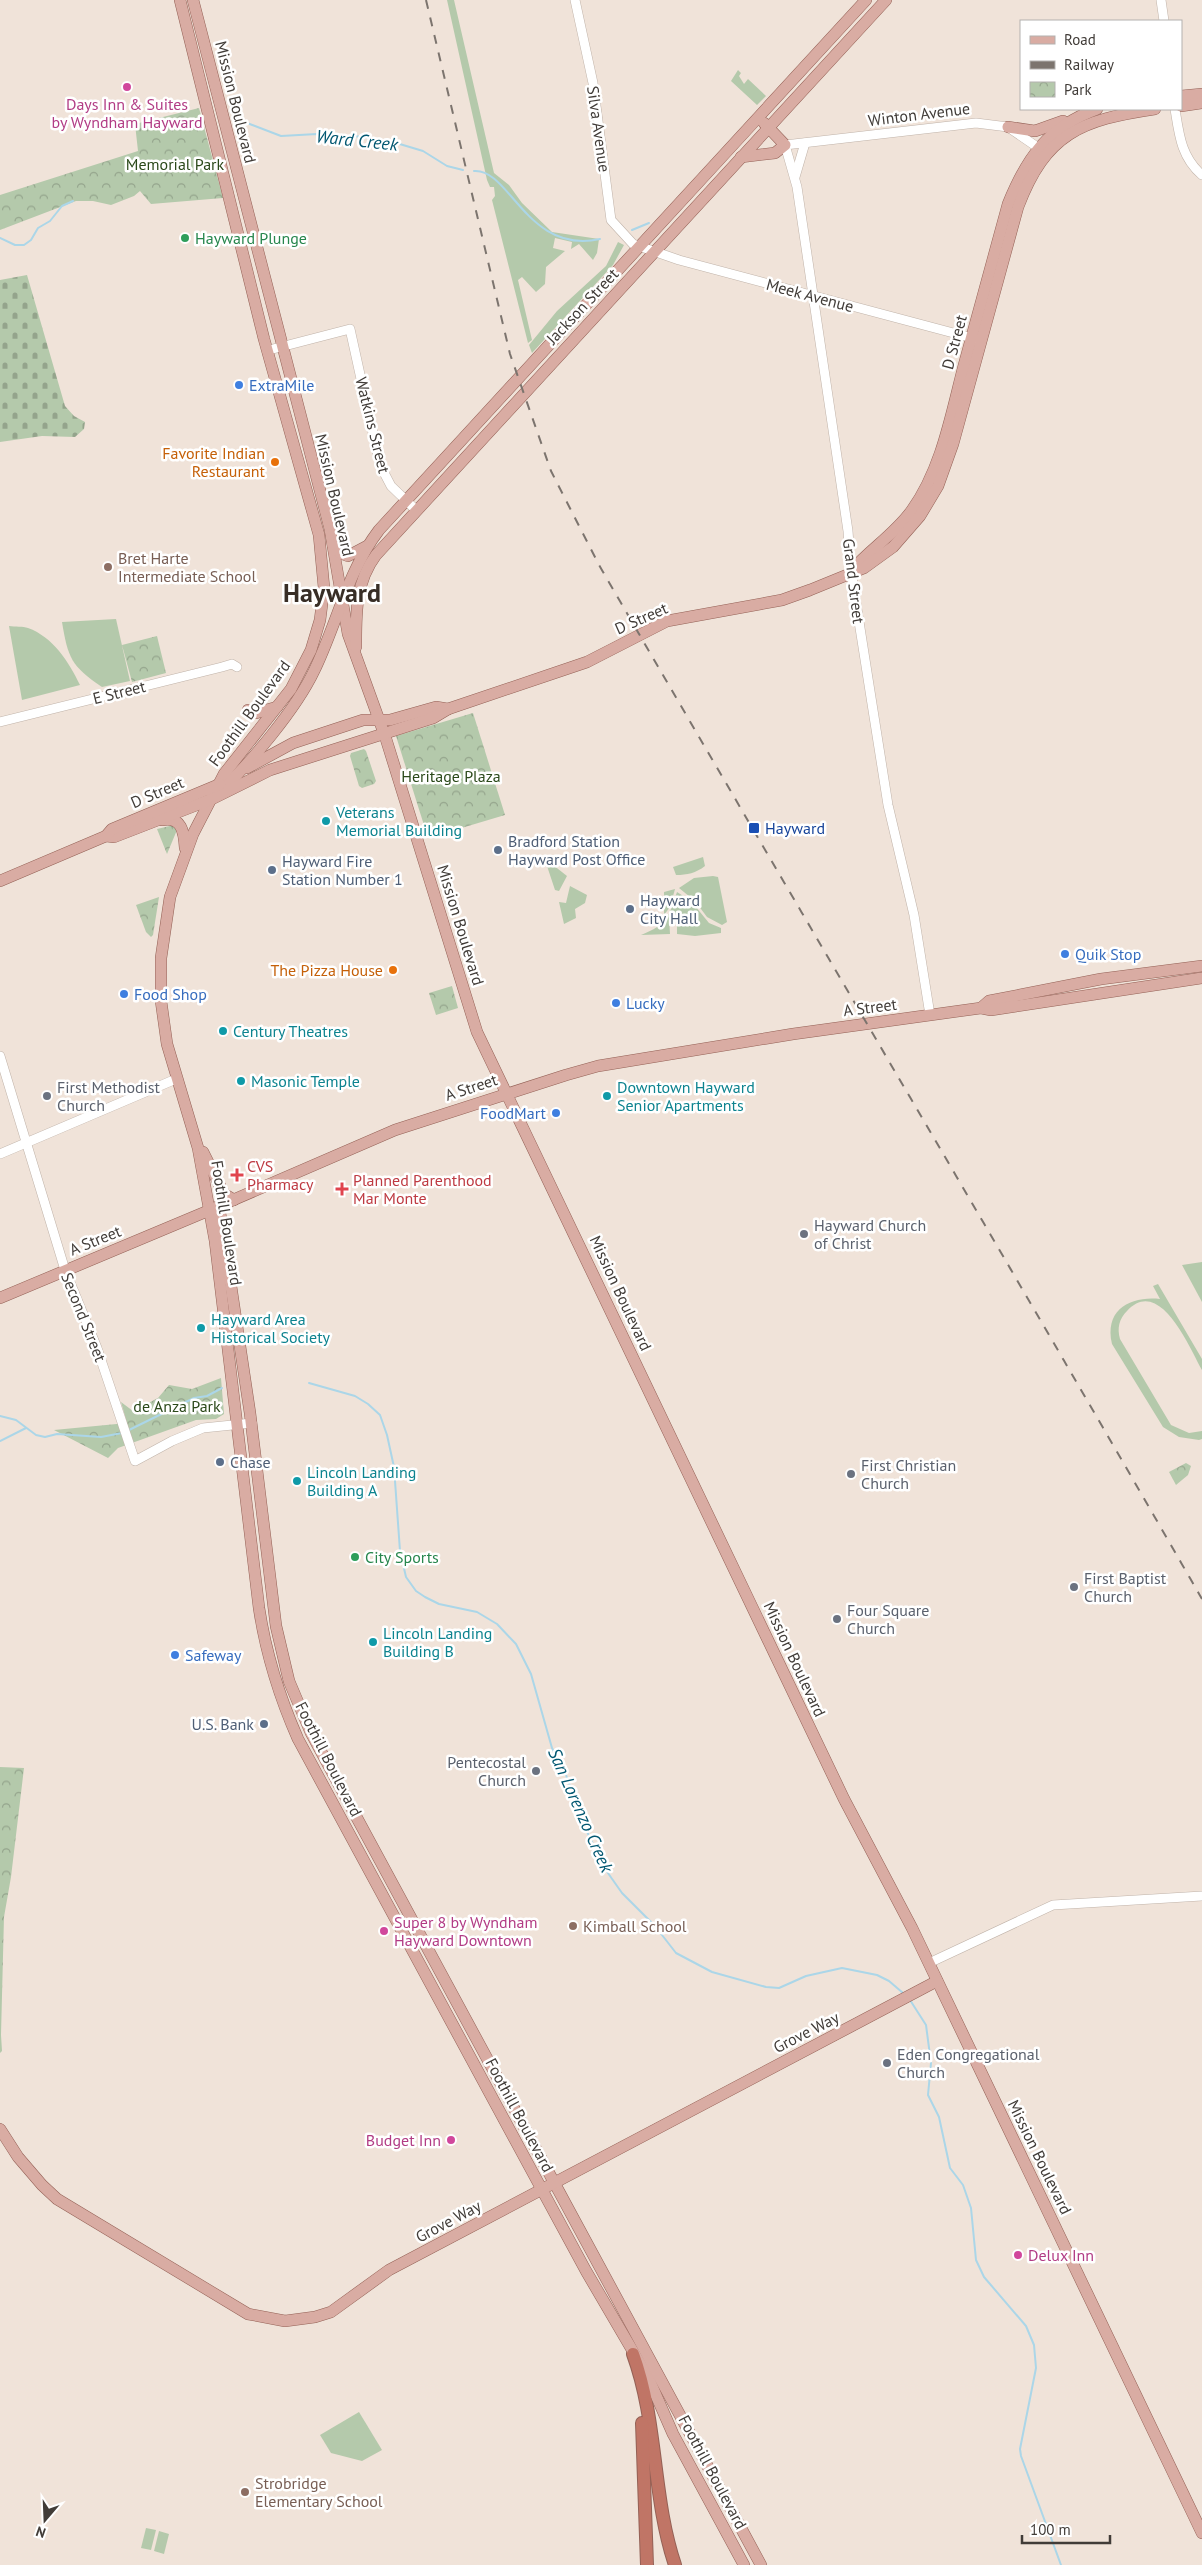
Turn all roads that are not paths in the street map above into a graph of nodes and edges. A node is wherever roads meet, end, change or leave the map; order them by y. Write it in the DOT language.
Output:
graph roads {
  1 [pos="180,0"];
  2 [pos="193,0"];
  3 [pos="575,0"];
  4 [pos="866,0"];
  5 [pos="886,0"];
  6 [pos="1161,0"];
  7 [pos="1164,20"];
  8 [pos="1202,94"];
  9 [pos="1182,96"];
  10 [pos="1202,103"];
  11 [pos="1182,106"];
  12 [pos="1094,110"];
  13 [pos="1148,110"];
  14 [pos="1175,110"];
  15 [pos="1075,117"];
  16 [pos="758,119"];
  17 [pos="769,127"];
  18 [pos="1008,127"];
  19 [pos="805,143"];
  20 [pos="785,145"];
  21 [pos="1042,151"];
  22 [pos="741,157"];
  23 [pos="1200,173"];
  24 [pos="795,177"];
  25 [pos="640,246"];
  26 [pos="654,252"];
  27 [pos="814,295"];
  28 [pos="976,339"];
  29 [pos="281,347"];
  30 [pos="269,350"];
  31 [pos="406,501"];
  32 [pos="416,510"];
  33 [pos="333,545"];
  34 [pos="368,545"];
  35 [pos="851,571"];
  36 [pos="324,588"];
  37 [pos="341,603"];
  38 [pos="356,659"];
  39 [pos="237,667"];
  40 [pos="277,706"];
  41 [pos="448,709"];
  42 [pos="248,710"];
  43 [pos="379,720"];
  44 [pos="0,722"];
  45 [pos="384,733"];
  46 [pos="237,776"];
  47 [pos="218,786"];
  48 [pos="212,799"];
  49 [pos="153,821"];
  50 [pos="106,836"];
  51 [pos="185,851"];
  52 [pos="0,881"];
  53 [pos="1202,966"];
  54 [pos="1202,978"];
  55 [pos="981,1008"];
  56 [pos="930,1015"];
  57 [pos="0,1056"];
  58 [pos="176,1079"];
  59 [pos="508,1092"];
  60 [pos="193,1133"];
  61 [pos="27,1143"];
  62 [pos="0,1154"];
  63 [pos="234,1200"];
  64 [pos="215,1208"];
  65 [pos="65,1270"];
  66 [pos="0,1298"];
  67 [pos="252,1423"];
  68 [pos="238,1426"];
  69 [pos="1202,1896"];
  70 [pos="929,1963"];
  71 [pos="938,1981"];
  72 [pos="0,2128"];
  73 [pos="554,2183"];
  74 [pos="542,2190"];
  75 [pos="633,2354"];
  76 [pos="644,2481"];
  77 [pos="1202,2533"];
  78 [pos="643,2565"];
  79 [pos="647,2565"];
  80 [pos="675,2565"];
  81 [pos="744,2565"];
  82 [pos="761,2565"];
  1 -- 30 [label="main road, Mission Boulevard"];
  2 -- 29 [label="main road, Mission Boulevard"];
  3 -- 25 [label="street, Silva Avenue"];
  4 -- 16 [label="main road, Jackson Street"];
  5 -- 17 [label="main road, Jackson Street"];
  6 -- 7 [label="street"];
  8 -- 9 [label="main road"];
  10 -- 11 [label="main road"];
  12 -- 15 [label="main road"];
  13 -- 21 [label="main road"];
  14 -- 23 [label="street"];
  15 -- 18 [label="main road"];
  15 -- 21 [label="main road, D Street"];
  16 -- 17 [label="main road"];
  16 -- 25 [label="main road, Jackson Street"];
  17 -- 20 [label="main road"];
  17 -- 22 [label="main road, Jackson Street"];
  18 -- 19 [label="street, Winton Avenue"];
  18 -- 21 [label="street, Winton Avenue"];
  19 -- 20 [label="street, Winton Avenue"];
  19 -- 24 [label="street"];
  20 -- 22 [label="main road"];
  20 -- 24 [label="street, Grand Street"];
  21 -- 28 [label="main road, D Street"];
  22 -- 26 [label="main road, Jackson Street"];
  24 -- 27 [label="street, Grand Street"];
  25 -- 26 [label="street, Meek Avenue"];
  25 -- 31 [label="main road, Jackson Street"];
  26 -- 27 [label="street, Meek Avenue"];
  26 -- 32 [label="main road, Jackson Street"];
  27 -- 28 [label="street, Meek Avenue"];
  27 -- 35 [label="street, Grand Street"];
  28 -- 35 [label="main road, D Street"];
  29 -- 30 [label="street"];
  29 -- 31 [label="street, Watkins Street"];
  29 -- 33 [label="main road, Mission Boulevard"];
  30 -- 36 [label="main road, Mission Boulevard"];
  31 -- 32 [label="street, Watkins Street"];
  31 -- 34 [label="main road, Jackson Street"];
  32 -- 38 [label="main road, Jackson Street"];
  33 -- 34 [label="main road"];
  33 -- 37 [label="main road, Mission Boulevard"];
  34 -- 37 [label="main road, Jackson Street"];
  35 -- 41 [label="main road, D Street"];
  35 -- 56 [label="street, Grand Street"];
  36 -- 40 [label="main road, Foothill Boulevard"];
  37 -- 38 [label="main road, Mission Boulevard"];
  37 -- 46 [label="main road, Foothill Boulevard"];
  38 -- 43 [label="main road, Mission Boulevard"];
  39 -- 44 [label="street, E Street"];
  40 -- 42 [label="main road"];
  40 -- 47 [label="main road, Foothill Boulevard"];
  41 -- 43 [label="main road, D Street"];
  41 -- 45 [label="main road, D Street"];
  43 -- 45 [label="main road, Mission Boulevard"];
  43 -- 46 [label="main road, D Street"];
  45 -- 48 [label="main road, D Street"];
  45 -- 59 [label="main road, Mission Boulevard"];
  46 -- 47 [label="main road, D Street"];
  46 -- 48 [label="main road, Foothill Boulevard"];
  47 -- 48 [label="main road, Foothill Boulevard"];
  47 -- 50 [label="main road, D Street"];
  48 -- 49 [label="main road, D Street"];
  48 -- 51 [label="main road, Foothill Boulevard"];
  49 -- 50 [label="main road, D Street"];
  49 -- 51 [label="main road"];
  50 -- 52 [label="main road, D Street"];
  51 -- 58 [label="main road, Foothill Boulevard"];
  53 -- 55 [label="main road, A Street"];
  54 -- 55 [label="main road, A Street"];
  55 -- 56 [label="main road, A Street"];
  56 -- 59 [label="main road, A Street"];
  57 -- 61 [label="street, Second Street"];
  58 -- 60 [label="main road, Foothill Boulevard"];
  58 -- 61 [label="street"];
  59 -- 63 [label="main road, A Street"];
  59 -- 70 [label="main road, Mission Boulevard"];
  60 -- 63 [label="main road"];
  60 -- 64 [label="main road, Foothill Boulevard"];
  61 -- 62 [label="street"];
  61 -- 65 [label="street, Second Street"];
  63 -- 64 [label="main road, A Street"];
  64 -- 65 [label="main road, A Street"];
  64 -- 67 [label="main road, Foothill Boulevard"];
  64 -- 68 [label="main road, Foothill Boulevard"];
  65 -- 66 [label="main road, A Street"];
  65 -- 68 [label="street, Second Street"];
  67 -- 68 [label="street"];
  67 -- 73 [label="main road, Foothill Boulevard"];
  68 -- 74 [label="main road, Foothill Boulevard"];
  69 -- 70 [label="street"];
  70 -- 71 [label="main road, Mission Boulevard"];
  71 -- 73 [label="main road, Grove Way"];
  71 -- 77 [label="main road, Mission Boulevard"];
  72 -- 74 [label="main road, Grove Way"];
  73 -- 74 [label="main road, Grove Way"];
  73 -- 82 [label="main road, Foothill Boulevard"];
  74 -- 75 [label="main road, Foothill Boulevard"];
  75 -- 76 [label="highway"];
  75 -- 80 [label="highway"];
  75 -- 81 [label="main road, Foothill Boulevard"];
  76 -- 78 [label="highway"];
  76 -- 79 [label="highway"];
}
